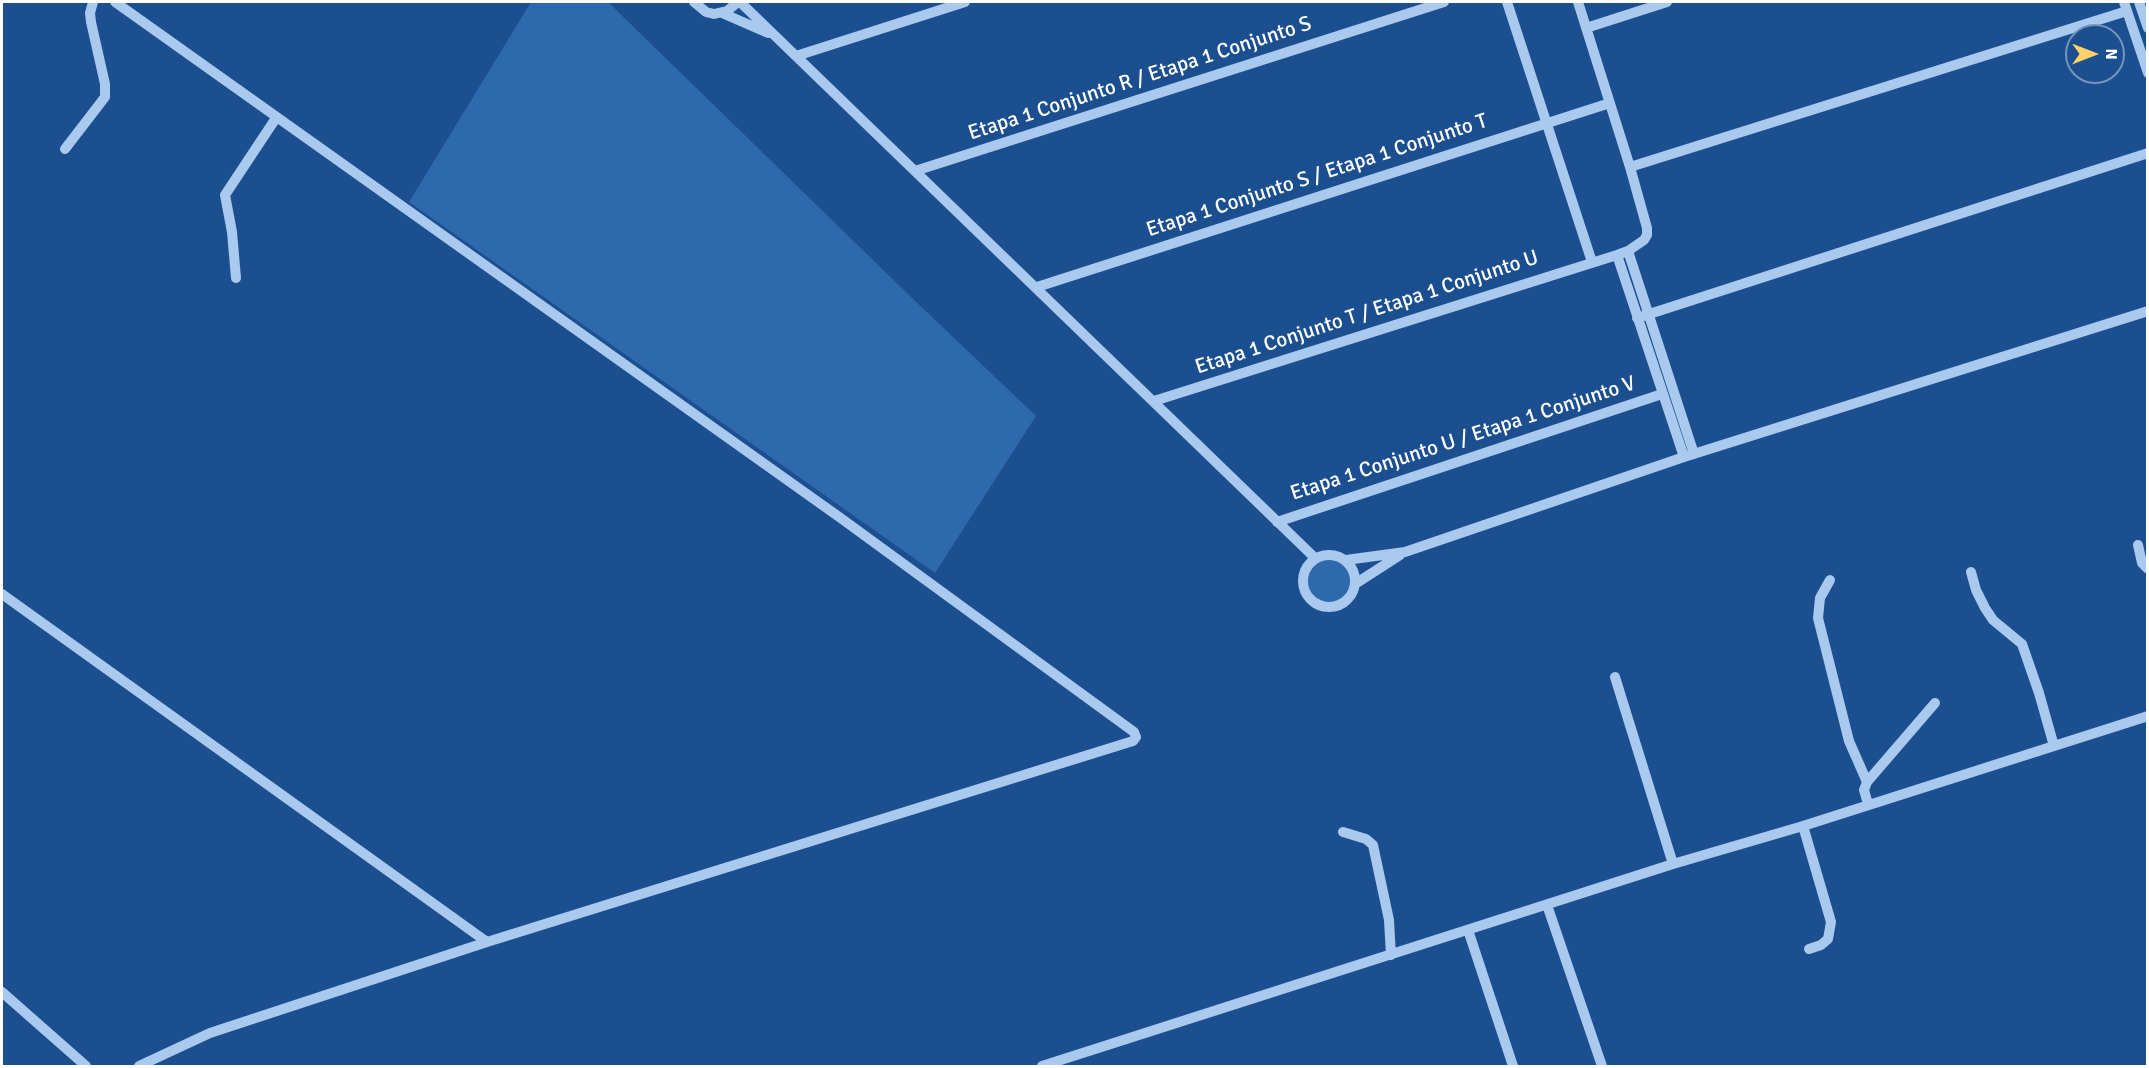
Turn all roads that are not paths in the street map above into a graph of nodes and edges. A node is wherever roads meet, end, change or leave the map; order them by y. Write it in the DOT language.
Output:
graph roads {
  1 [pos="93,2"];
  2 [pos="115,2"];
  3 [pos="694,2"];
  4 [pos="739,2"];
  5 [pos="965,2"];
  6 [pos="1444,2"];
  7 [pos="1507,2"];
  8 [pos="1578,2"];
  9 [pos="1667,2"];
  10 [pos="2139,2"];
  11 [pos="2125,6"];
  12 [pos="722,13"];
  13 [pos="1586,27"];
  14 [pos="2148,28"];
  15 [pos="771,34"];
  16 [pos="796,56"];
  17 [pos="2148,73"];
  18 [pos="1610,103"];
  19 [pos="276,118"];
  20 [pos="1546,123"];
  21 [pos="65,149"];
  22 [pos="2148,153"];
  23 [pos="1630,167"];
  24 [pos="915,171"];
  25 [pos="1623,253"];
  26 [pos="1592,262"];
  27 [pos="236,278"];
  28 [pos="1037,287"];
  29 [pos="2148,311"];
  30 [pos="1650,314"];
  31 [pos="1637,318"];
  32 [pos="1662,394"];
  33 [pos="1154,401"];
  34 [pos="1689,456"];
  35 [pos="1277,522"];
  36 [pos="2138,544"];
  37 [pos="1405,552"];
  38 [pos="1315,558"];
  39 [pos="1346,560"];
  40 [pos="2148,569"];
  41 [pos="1971,572"];
  42 [pos="1830,580"];
  43 [pos="1355,584"];
  44 [pos="2,594"];
  45 [pos="1615,677"];
  46 [pos="1935,703"];
  47 [pos="2148,716"];
  48 [pos="2054,746"];
  49 [pos="1867,782"];
  50 [pos="1868,804"];
  51 [pos="1803,826"];
  52 [pos="1343,832"];
  53 [pos="1673,864"];
  54 [pos="1547,905"];
  55 [pos="1468,930"];
  56 [pos="486,942"];
  57 [pos="1809,949"];
  58 [pos="1391,955"];
  59 [pos="2,992"];
  60 [pos="86,1066"];
  61 [pos="139,1066"];
  62 [pos="1042,1066"];
  63 [pos="1513,1066"];
  64 [pos="1602,1066"];
  1 -- 21 [label="street"];
  2 -- 19 [label="street"];
  3 -- 12 [label="street"];
  4 -- 12 [label="street"];
  4 -- 15 [label="street"];
  5 -- 16 [label="street"];
  6 -- 24 [label="street, Etapa 1 Conjunto R / Etapa 1 Conjunto S"];
  7 -- 20 [label="street"];
  8 -- 13 [label="street"];
  9 -- 13 [label="street"];
  10 -- 14 [label="street"];
  11 -- 17 [label="street"];
  11 -- 23 [label="street"];
  12 -- 15 [label="street"];
  13 -- 18 [label="street"];
  15 -- 16 [label="street"];
  16 -- 24 [label="street"];
  18 -- 20 [label="street, Etapa 1 Conjunto S / Etapa 1 Conjunto T"];
  18 -- 23 [label="street"];
  19 -- 27 [label="street"];
  19 -- 56 [label="street"];
  20 -- 26 [label="street"];
  20 -- 28 [label="street, Etapa 1 Conjunto S / Etapa 1 Conjunto T"];
  22 -- 30 [label="street"];
  23 -- 25 [label="street"];
  24 -- 28 [label="street"];
  25 -- 26 [label="street, Etapa 1 Conjunto T / Etapa 1 Conjunto U"];
  25 -- 30 [label="street"];
  25 -- 31 [label="street"];
  26 -- 33 [label="street, Etapa 1 Conjunto T / Etapa 1 Conjunto U"];
  28 -- 33 [label="street"];
  29 -- 34 [label="street"];
  30 -- 31 [label="street"];
  30 -- 34 [label="street"];
  31 -- 32 [label="street"];
  32 -- 34 [label="street"];
  32 -- 35 [label="street, Etapa 1 Conjunto U / Etapa 1 Conjunto V"];
  33 -- 35 [label="street"];
  34 -- 37 [label="street"];
  35 -- 38 [label="street"];
  36 -- 40 [label="street"];
  37 -- 39 [label="street"];
  37 -- 43 [label="street"];
  38 -- 39 [label="street"];
  38 -- 43 [label="street"];
  39 -- 43 [label="street"];
  41 -- 48 [label="street"];
  42 -- 49 [label="street"];
  44 -- 56 [label="street"];
  45 -- 53 [label="street"];
  46 -- 49 [label="street"];
  47 -- 48 [label="street"];
  48 -- 50 [label="street"];
  49 -- 50 [label="street"];
  50 -- 51 [label="street"];
  51 -- 53 [label="street"];
  51 -- 57 [label="street"];
  52 -- 58 [label="street"];
  53 -- 54 [label="street"];
  54 -- 55 [label="street"];
  54 -- 64 [label="street"];
  55 -- 58 [label="street"];
  55 -- 63 [label="street"];
  56 -- 61 [label="street"];
  58 -- 62 [label="street"];
  59 -- 60 [label="street"];
}
